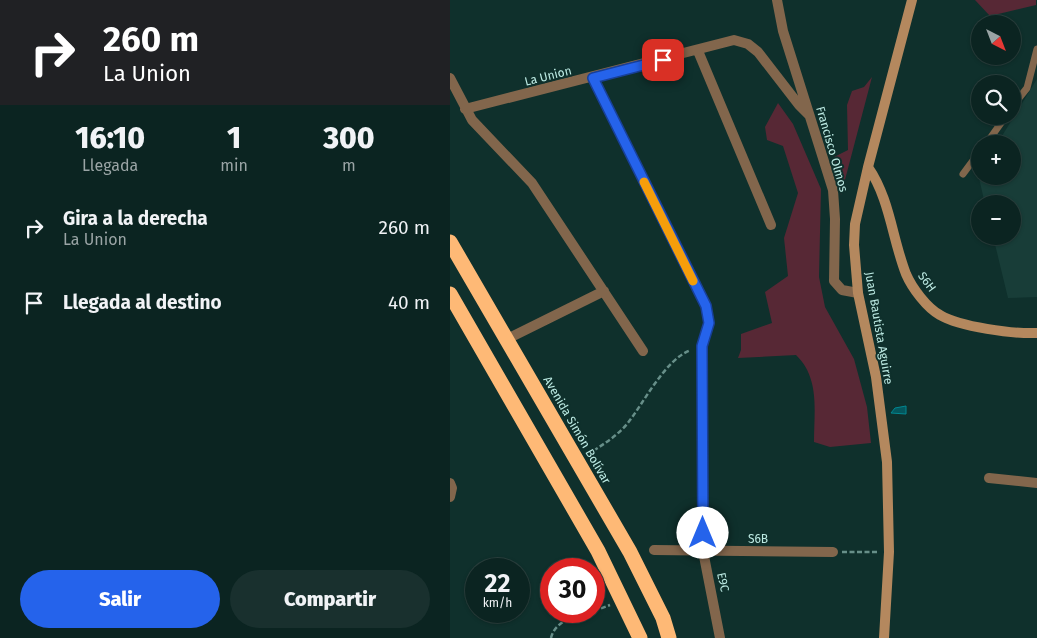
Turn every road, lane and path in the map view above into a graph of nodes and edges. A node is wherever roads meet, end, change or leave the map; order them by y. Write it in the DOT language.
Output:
graph roads {
  1 [pos="777,0"];
  2 [pos="912,0"];
  3 [pos="1037,49"];
  4 [pos="698,51"];
  5 [pos="450,78"];
  6 [pos="593,78"];
  7 [pos="1021,96"];
  8 [pos="465,109"];
  9 [pos="809,115"];
  10 [pos="971,163"];
  11 [pos="868,167"];
  12 [pos="963,174"];
  13 [pos="771,225"];
  14 [pos="450,242"];
  15 [pos="604,291"];
  16 [pos="858,293"];
  17 [pos="450,294"];
  18 [pos="1037,333"];
  19 [pos="507,339"];
  20 [pos="702,346"];
  21 [pos="643,352"];
  22 [pos="577,461"];
  23 [pos="989,478"];
  24 [pos="450,483"];
  25 [pos="1037,483"];
  26 [pos="450,497"];
  27 [pos="654,550"];
  28 [pos="704,551"];
  29 [pos="833,552"];
  30 [pos="889,552"];
  31 [pos="563,623"];
  32 [pos="551,638"];
  33 [pos="640,638"];
  34 [pos="669,638"];
  35 [pos="720,638"];
  36 [pos="884,638"];
  1 -- 9 [label="street, Francisco Olmos"];
  2 -- 11 [label="main road, Juan Bautista Aguirre"];
  3 -- 7 [label="lane"];
  4 -- 6 [label="street, La Union"];
  4 -- 9 [label="street, La Union"];
  4 -- 13 [label="street"];
  5 -- 8 [label="street"];
  6 -- 8 [label="street, La Union"];
  6 -- 20 [label="street, E9C"];
  8 -- 15 [label="street"];
  9 -- 16 [label="street, Francisco Olmos"];
  10 -- 12 [label="lane"];
  11 -- 16 [label="main road, Juan Bautista Aguirre"];
  11 -- 18 [label="main road, S6H"];
  14 -- 19 [label="highway, Avenida Simón Bolívar"];
  15 -- 19 [label="street"];
  15 -- 21 [label="street"];
  16 -- 30 [label="main road, Juan Bautista Aguirre"];
  17 -- 33 [label="highway"];
  19 -- 22 [label="highway, Avenida Simón Bolívar"];
  20 -- 22 [label="path"];
  20 -- 28 [label="street, E9C"];
  22 -- 34 [label="highway, Avenida Simón Bolívar"];
  23 -- 25 [label="street"];
  24 -- 26 [label="street"];
  27 -- 28 [label="street, S6B"];
  28 -- 29 [label="street, S6B"];
  28 -- 35 [label="street, E9C"];
  29 -- 30 [label="path"];
  30 -- 36 [label="main road, Juan Bautista Aguirre"];
  31 -- 32 [label="path"];
}
